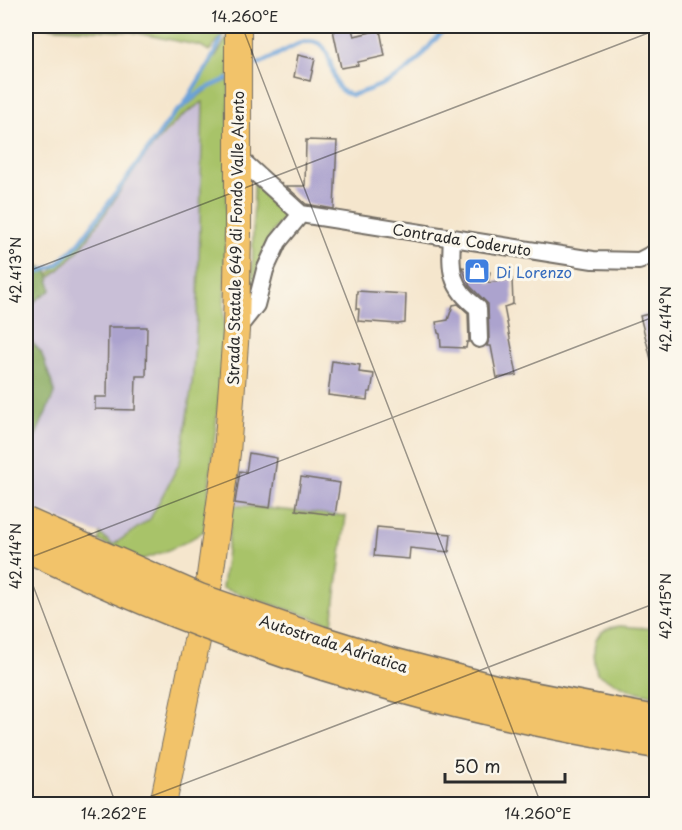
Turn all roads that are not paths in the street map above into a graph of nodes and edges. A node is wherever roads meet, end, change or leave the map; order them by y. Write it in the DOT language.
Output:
graph roads {
  1 [pos="238,26"];
  2 [pos="238,157"];
  3 [pos="301,214"];
  4 [pos="452,238"];
  5 [pos="657,252"];
  6 [pos="236,330"];
  7 [pos="479,339"];
  8 [pos="26,523"];
  9 [pos="26,546"];
  10 [pos="657,721"];
  11 [pos="657,743"];
  12 [pos="163,804"];
  1 -- 2 [label="main road, Strada Statale 649 di Fondo Valle Alento"];
  2 -- 3 [label="street"];
  2 -- 6 [label="main road, Strada Statale 649 di Fondo Valle Alento"];
  3 -- 4 [label="street, Contrada Coderuto"];
  3 -- 6 [label="street"];
  4 -- 5 [label="street, Contrada Coderuto"];
  4 -- 7 [label="street"];
  6 -- 12 [label="main road, Strada Statale 649 di Fondo Valle Alento"];
  8 -- 10 [label="highway, Autostrada Adriatica, bridge"];
  9 -- 11 [label="highway, Autostrada Adriatica, bridge"];
}
